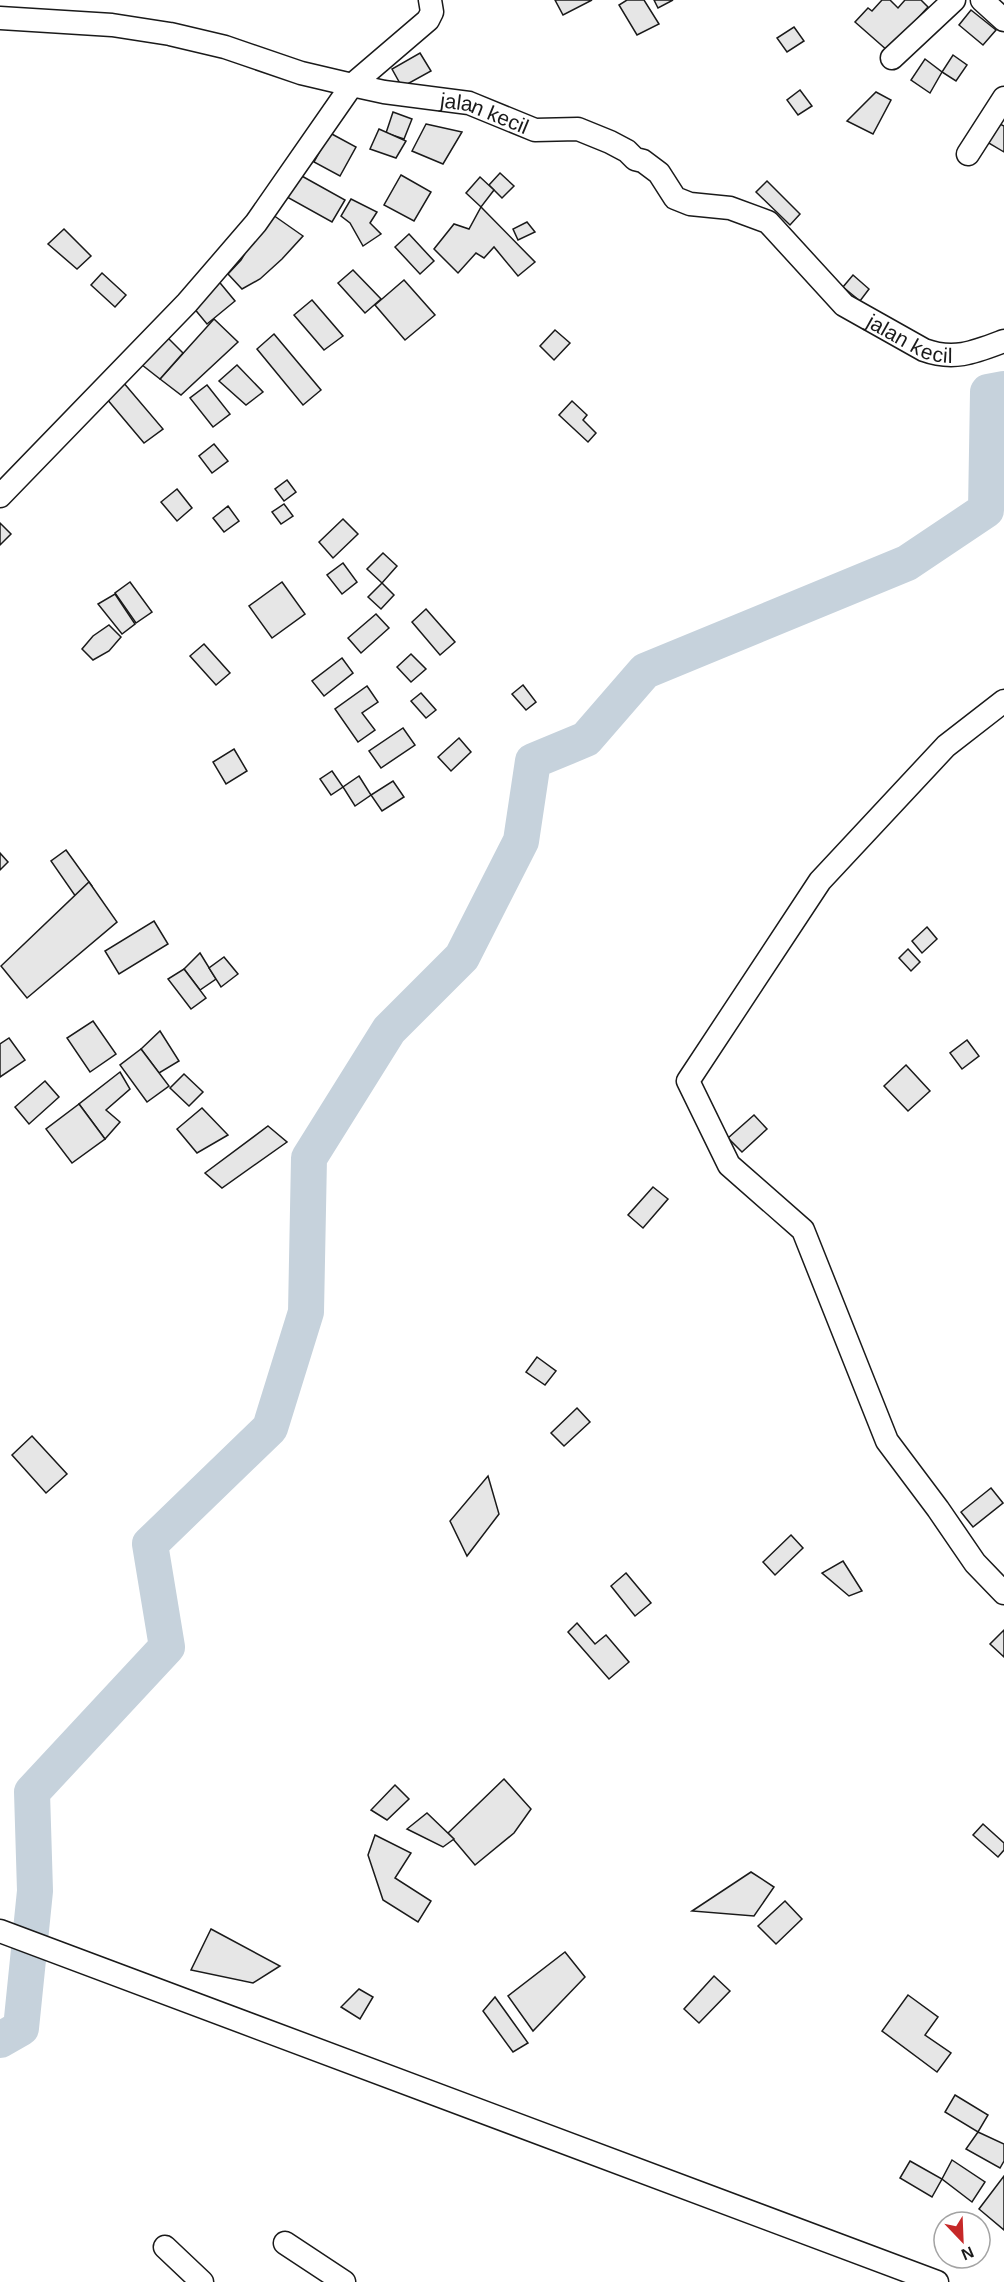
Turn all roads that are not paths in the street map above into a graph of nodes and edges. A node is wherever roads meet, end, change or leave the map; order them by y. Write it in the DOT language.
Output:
graph roads {
  1 [pos="430,0"];
  2 [pos="954,0"];
  3 [pos="981,0"];
  4 [pos="4,14"];
  5 [pos="1004,20"];
  6 [pos="892,58"];
  7 [pos="352,85"];
  8 [pos="1004,98"];
  9 [pos="968,154"];
  10 [pos="1004,341"];
  11 [pos="0,496"];
  12 [pos="1004,701"];
  13 [pos="1004,1593"];
  14 [pos="0,1931"];
  15 [pos="285,2243"];
  16 [pos="165,2247"];
  17 [pos="202,2282"];
  18 [pos="344,2282"];
  19 [pos="937,2282"];
  1 -- 7 [label="street"];
  2 -- 6 [label="street"];
  3 -- 5 [label="street"];
  4 -- 7 [label="street, jalan kecil"];
  7 -- 10 [label="street, jalan kecil"];
  7 -- 11 [label="street"];
  8 -- 9 [label="street"];
  12 -- 13 [label="street"];
  14 -- 19 [label="street"];
  15 -- 18 [label="street"];
  16 -- 17 [label="street"];
}
